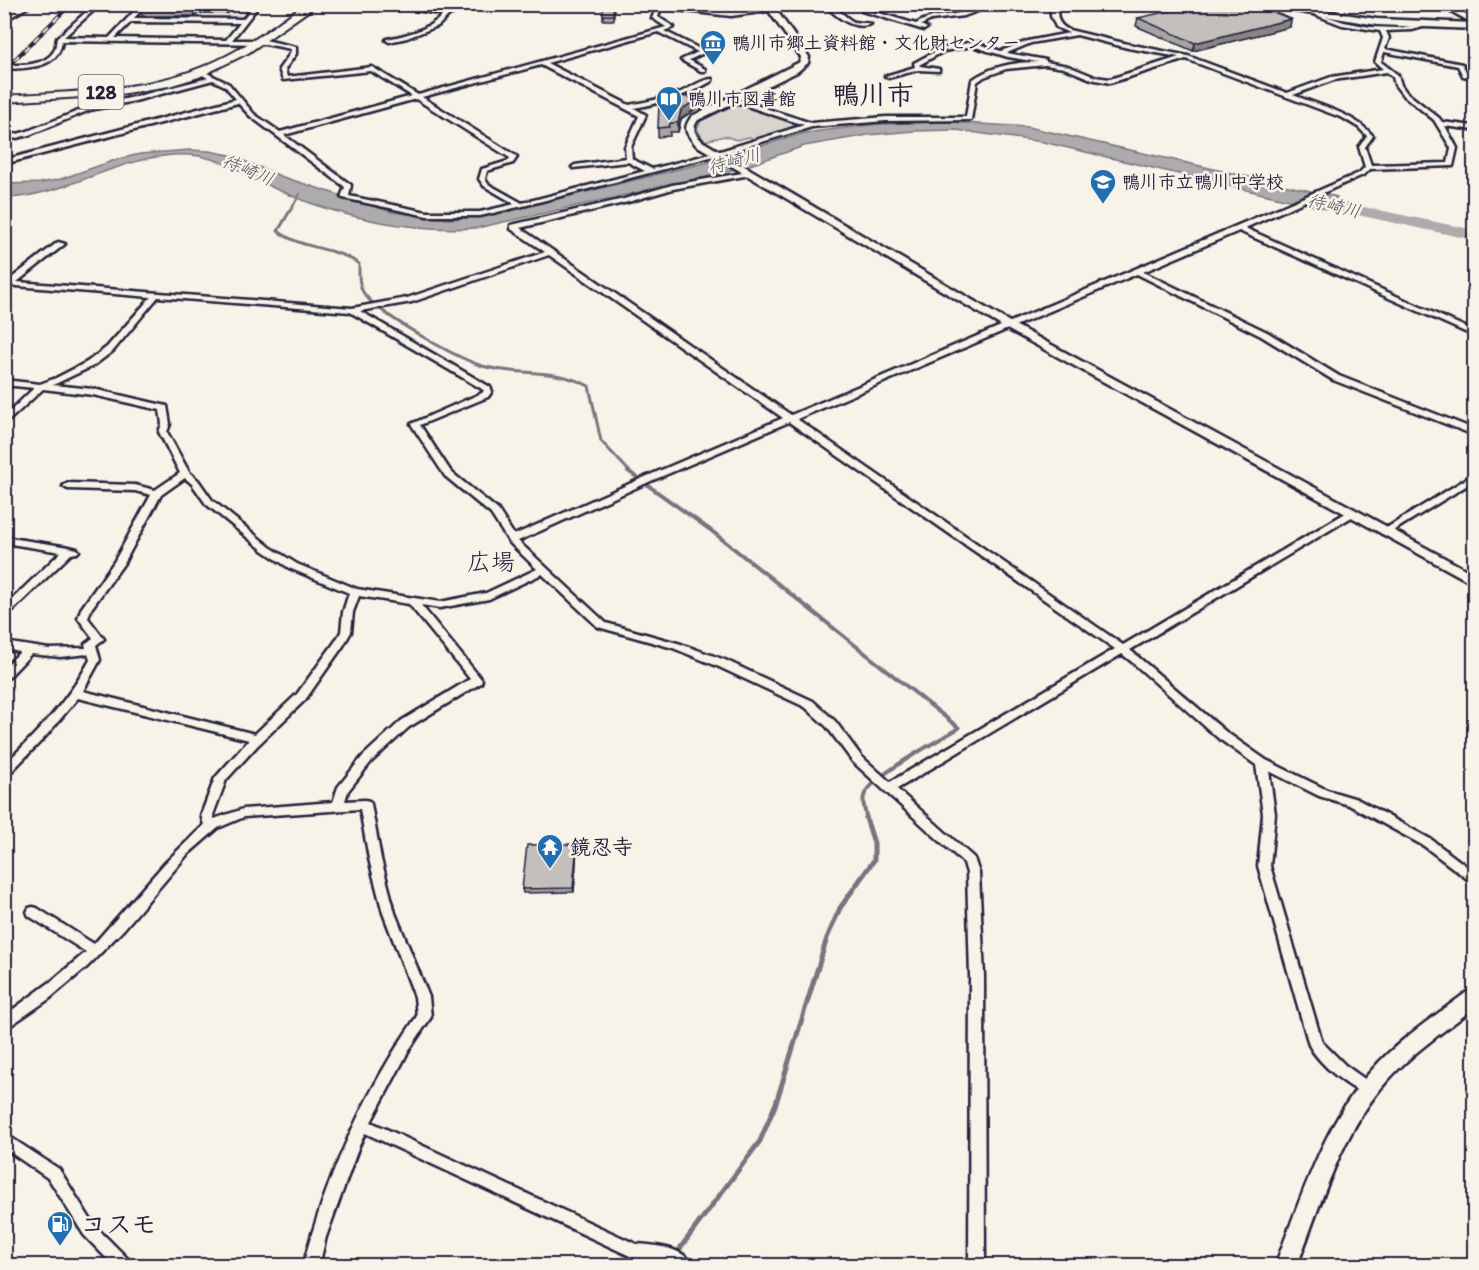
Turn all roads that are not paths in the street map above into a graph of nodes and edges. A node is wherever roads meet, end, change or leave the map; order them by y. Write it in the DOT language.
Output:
graph roads {
  1 [pos="29,4"];
  2 [pos="99,4"];
  3 [pos="145,4"];
  4 [pos="258,4"];
  5 [pos="313,4"];
  6 [pos="388,4"];
  7 [pos="473,4"];
  8 [pos="626,4"];
  9 [pos="816,4"];
  10 [pos="825,4"];
  11 [pos="875,4"];
  12 [pos="970,4"];
  13 [pos="995,4"];
  14 [pos="1054,4"];
  15 [pos="1259,4"];
  16 [pos="1442,4"];
  17 [pos="651,6"];
  18 [pos="771,7"];
  19 [pos="979,9"];
  20 [pos="447,14"];
  21 [pos="1318,14"];
  22 [pos="4,19"];
  23 [pos="129,20"];
  24 [pos="244,21"];
  25 [pos="868,24"];
  26 [pos="1474,24"];
  27 [pos="1424,25"];
  28 [pos="1382,29"];
  29 [pos="660,31"];
  30 [pos="1078,33"];
  31 [pos="60,39"];
  32 [pos="110,40"];
  33 [pos="389,40"];
  34 [pos="228,41"];
  35 [pos="258,41"];
  36 [pos="1383,50"];
  37 [pos="1001,53"];
  38 [pos="934,54"];
  39 [pos="1186,57"];
  40 [pos="945,58"];
  41 [pos="542,63"];
  42 [pos="1052,64"];
  43 [pos="893,65"];
  44 [pos="4,67"];
  45 [pos="918,68"];
  46 [pos="703,70"];
  47 [pos="937,70"];
  48 [pos="1391,70"];
  49 [pos="907,71"];
  50 [pos="201,72"];
  51 [pos="888,76"];
  52 [pos="1474,76"];
  53 [pos="215,78"];
  54 [pos="710,80"];
  55 [pos="1288,95"];
  56 [pos="416,97"];
  57 [pos="4,99"];
  58 [pos="731,99"];
  59 [pos="241,100"];
  60 [pos="629,107"];
  61 [pos="1440,124"];
  62 [pos="811,126"];
  63 [pos="1474,128"];
  64 [pos="278,135"];
  65 [pos="4,139"];
  66 [pos="716,155"];
  67 [pos="629,160"];
  68 [pos="4,162"];
  69 [pos="575,167"];
  70 [pos="1368,167"];
  71 [pos="651,171"];
  72 [pos="747,174"];
  73 [pos="520,205"];
  74 [pos="1238,228"];
  75 [pos="61,244"];
  76 [pos="551,252"];
  77 [pos="1136,272"];
  78 [pos="6,285"];
  79 [pos="157,294"];
  80 [pos="352,310"];
  81 [pos="1009,326"];
  82 [pos="1474,334"];
  83 [pos="4,382"];
  84 [pos="41,386"];
  85 [pos="789,419"];
  86 [pos="4,423"];
  87 [pos="1474,432"];
  88 [pos="184,474"];
  89 [pos="1474,477"];
  90 [pos="69,486"];
  91 [pos="157,493"];
  92 [pos="1352,513"];
  93 [pos="1385,532"];
  94 [pos="512,540"];
  95 [pos="7,543"];
  96 [pos="543,570"];
  97 [pos="1474,580"];
  98 [pos="355,592"];
  99 [pos="413,602"];
  100 [pos="4,613"];
  101 [pos="4,645"];
  102 [pos="28,650"];
  103 [pos="93,650"];
  104 [pos="1122,650"];
  105 [pos="4,675"];
  106 [pos="75,693"];
  107 [pos="259,739"];
  108 [pos="1262,764"];
  109 [pos="4,772"];
  110 [pos="882,782"];
  111 [pos="338,807"];
  112 [pos="211,826"];
  113 [pos="1474,878"];
  114 [pos="33,912"];
  115 [pos="94,950"];
  116 [pos="1474,998"];
  117 [pos="4,1024"];
  118 [pos="1368,1089"];
  119 [pos="362,1125"];
  120 [pos="4,1139"];
  121 [pos="683,1264"];
  122 [pos="125,1266"];
  123 [pos="311,1266"];
  124 [pos="977,1266"];
  125 [pos="1286,1266"];
  1 -- 22 [label="street"];
  2 -- 31 [label="street"];
  3 -- 23 [label="street"];
  4 -- 24 [label="street"];
  5 -- 35 [label="highway, 128"];
  6 -- 20 [label="street"];
  7 -- 20 [label="street"];
  8 -- 17 [label="main road"];
  9 -- 18 [label="main road"];
  10 -- 25 [label="street"];
  11 -- 19 [label="street"];
  12 -- 19 [label="street"];
  13 -- 19 [label="street"];
  14 -- 30 [label="street"];
  15 -- 21 [label="main road"];
  16 -- 26 [label="street"];
  17 -- 18 [label="main road"];
  17 -- 29 [label="street"];
  18 -- 58 [label="street"];
  20 -- 33 [label="street"];
  21 -- 27 [label="main road"];
  21 -- 28 [label="street"];
  23 -- 24 [label="street"];
  23 -- 32 [label="street"];
  24 -- 34 [label="street"];
  26 -- 27 [label="main road"];
  27 -- 28 [label="street"];
  28 -- 36 [label="street"];
  29 -- 41 [label="street"];
  29 -- 46 [label="street"];
  30 -- 37 [label="street"];
  30 -- 39 [label="street"];
  31 -- 32 [label="street"];
  31 -- 44 [label="street"];
  32 -- 34 [label="street"];
  34 -- 35 [label="street"];
  35 -- 50 [label="highway, 128"];
  35 -- 56 [label="street"];
  36 -- 48 [label="street"];
  36 -- 52 [label="street"];
  37 -- 38 [label="street"];
  37 -- 42 [label="street"];
  38 -- 40 [label="street"];
  38 -- 45 [label="street"];
  39 -- 42 [label="street"];
  39 -- 55 [label="street"];
  41 -- 56 [label="street"];
  41 -- 60 [label="street"];
  42 -- 62 [label="street"];
  43 -- 49 [label="street"];
  45 -- 47 [label="street"];
  45 -- 49 [label="street"];
  48 -- 55 [label="street"];
  48 -- 61 [label="street"];
  49 -- 51 [label="street"];
  50 -- 53 [label="street"];
  50 -- 57 [label="highway, 128"];
  53 -- 59 [label="street"];
  53 -- 65 [label="street"];
  54 -- 60 [label="street"];
  55 -- 70 [label="street"];
  56 -- 64 [label="street"];
  56 -- 73 [label="street"];
  58 -- 62 [label="street"];
  58 -- 66 [label="street"];
  59 -- 64 [label="street"];
  59 -- 68 [label="street"];
  60 -- 67 [label="street"];
  61 -- 63 [label="street"];
  61 -- 70 [label="street"];
  62 -- 66 [label="street"];
  64 -- 73 [label="street"];
  66 -- 71 [label="street"];
  66 -- 72 [label="street"];
  67 -- 69 [label="street"];
  67 -- 71 [label="street"];
  70 -- 74 [label="street"];
  71 -- 73 [label="street"];
  72 -- 76 [label="street"];
  72 -- 81 [label="street"];
  74 -- 77 [label="street"];
  74 -- 82 [label="street"];
  75 -- 78 [label="street"];
  76 -- 80 [label="street"];
  76 -- 85 [label="street"];
  77 -- 81 [label="street"];
  77 -- 87 [label="street"];
  78 -- 79 [label="street"];
  79 -- 80 [label="street"];
  79 -- 84 [label="street"];
  80 -- 94 [label="street"];
  81 -- 85 [label="street"];
  81 -- 92 [label="street"];
  83 -- 84 [label="street"];
  84 -- 86 [label="street"];
  84 -- 88 [label="street"];
  85 -- 94 [label="street"];
  85 -- 104 [label="street"];
  88 -- 91 [label="street"];
  88 -- 98 [label="street"];
  89 -- 93 [label="street"];
  90 -- 91 [label="street"];
  91 -- 103 [label="street"];
  92 -- 93 [label="street"];
  92 -- 104 [label="street"];
  93 -- 97 [label="street"];
  94 -- 96 [label="street"];
  95 -- 100 [label="street"];
  96 -- 99 [label="street"];
  96 -- 110 [label="street"];
  98 -- 99 [label="street"];
  98 -- 107 [label="street"];
  99 -- 111 [label="street"];
  101 -- 102 [label="street"];
  102 -- 103 [label="street"];
  102 -- 105 [label="street"];
  103 -- 106 [label="street"];
  104 -- 108 [label="street"];
  104 -- 110 [label="street"];
  106 -- 107 [label="street"];
  106 -- 109 [label="street"];
  107 -- 112 [label="street"];
  108 -- 113 [label="street"];
  108 -- 118 [label="street"];
  110 -- 124 [label="street"];
  111 -- 112 [label="street"];
  111 -- 119 [label="street"];
  112 -- 115 [label="street"];
  114 -- 115 [label="street"];
  115 -- 117 [label="street"];
  116 -- 118 [label="street"];
  118 -- 125 [label="street"];
  119 -- 121 [label="street"];
  119 -- 123 [label="street"];
  120 -- 122 [label="street"];
}
